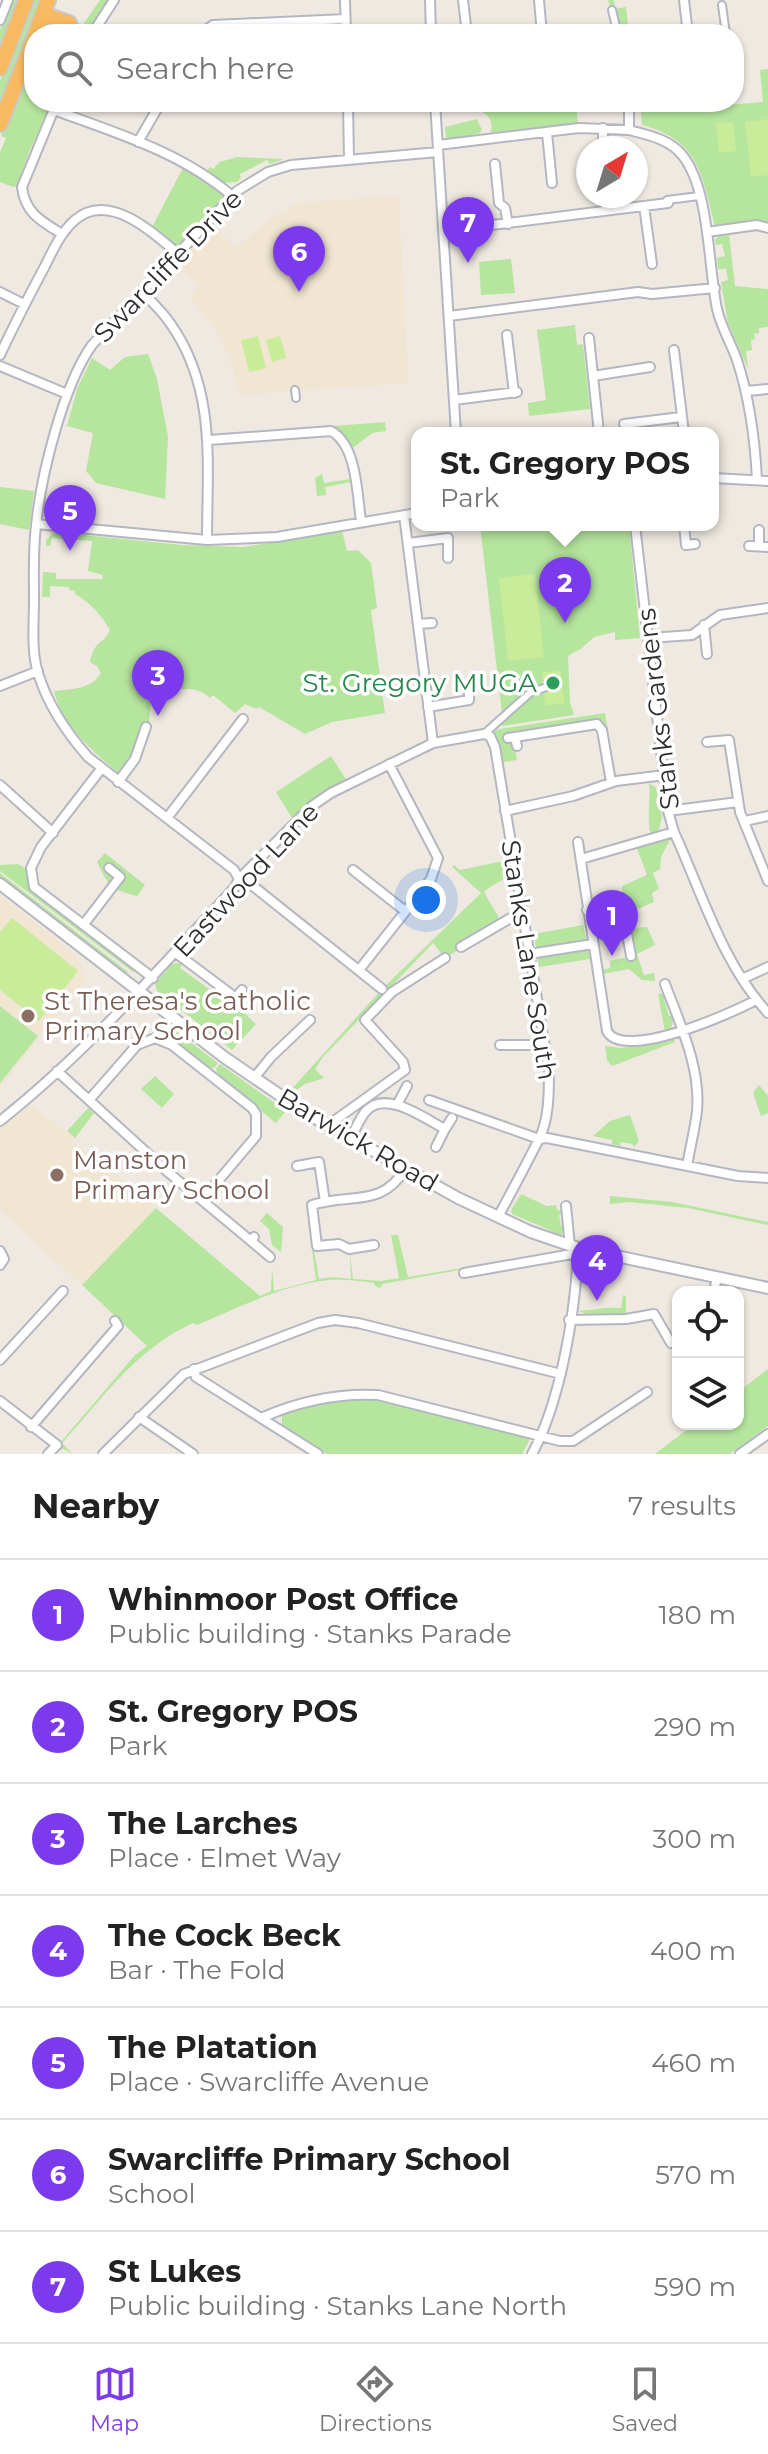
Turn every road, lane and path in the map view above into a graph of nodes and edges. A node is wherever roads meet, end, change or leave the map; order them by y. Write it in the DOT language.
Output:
graph roads {
  1 [pos="8,0"];
  2 [pos="26,0"];
  3 [pos="114,0"];
  4 [pos="345,0"];
  5 [pos="430,0"];
  6 [pos="463,0"];
  7 [pos="539,0"];
  8 [pos="684,0"];
  9 [pos="722,5"];
  10 [pos="45,7"];
  11 [pos="612,10"];
  12 [pos="345,19"];
  13 [pos="0,20"];
  14 [pos="69,23"];
  15 [pos="98,24"];
  16 [pos="235,24"];
  17 [pos="345,24"];
  18 [pos="431,24"];
  19 [pos="466,24"];
  20 [pos="541,24"];
  21 [pos="615,24"];
  22 [pos="687,24"];
  23 [pos="725,24"];
  24 [pos="24,64"];
  25 [pos="0,68"];
  26 [pos="53,112"];
  27 [pos="70,112"];
  28 [pos="155,112"];
  29 [pos="348,112"];
  30 [pos="436,112"];
  31 [pos="629,112"];
  32 [pos="0,124"];
  33 [pos="603,128"];
  34 [pos="629,130"];
  35 [pos="547,133"];
  36 [pos="603,136"];
  37 [pos="138,142"];
  38 [pos="438,149"];
  39 [pos="349,160"];
  40 [pos="495,164"];
  41 [pos="552,183"];
  42 [pos="232,196"];
  43 [pos="699,196"];
  44 [pos="668,203"];
  45 [pos="648,206"];
  46 [pos="629,208"];
  47 [pos="644,208"];
  48 [pos="508,224"];
  49 [pos="768,228"];
  50 [pos="444,231"];
  51 [pos="707,232"];
  52 [pos="62,234"];
  53 [pos="177,253"];
  54 [pos="652,264"];
  55 [pos="715,288"];
  56 [pos="141,291"];
  57 [pos="0,292"];
  58 [pos="24,304"];
  59 [pos="449,316"];
  60 [pos="507,335"];
  61 [pos="589,338"];
  62 [pos="0,355"];
  63 [pos="677,355"];
  64 [pos="0,366"];
  65 [pos="650,367"];
  66 [pos="593,376"];
  67 [pos="768,389"];
  68 [pos="747,391"];
  69 [pos="67,394"];
  70 [pos="454,400"];
  71 [pos="681,417"];
  72 [pos="624,424"];
  73 [pos="456,427"];
  74 [pos="598,427"];
  75 [pos="683,427"];
  76 [pos="209,440"];
  77 [pos="719,478"];
  78 [pos="757,480"];
  79 [pos="768,481"];
  80 [pos="411,514"];
  81 [pos="404,515"];
  82 [pos="361,521"];
  83 [pos="36,524"];
  84 [pos="759,530"];
  85 [pos="636,531"];
  86 [pos="685,531"];
  87 [pos="207,540"];
  88 [pos="408,543"];
  89 [pos="695,544"];
  90 [pos="759,546"];
  91 [pos="448,558"];
  92 [pos="768,608"];
  93 [pos="432,623"];
  94 [pos="418,624"];
  95 [pos="704,625"];
  96 [pos="649,638"];
  97 [pos="707,654"];
  98 [pos="38,671"];
  99 [pos="469,685"];
  100 [pos="0,686"];
  101 [pos="544,688"];
  102 [pos="428,707"];
  103 [pos="243,719"];
  104 [pos="146,727"];
  105 [pos="484,734"];
  106 [pos="513,740"];
  107 [pos="707,742"];
  108 [pos="433,743"];
  109 [pos="389,764"];
  110 [pos="101,769"];
  111 [pos="665,775"];
  112 [pos="118,782"];
  113 [pos="611,782"];
  114 [pos="0,785"];
  115 [pos="738,802"];
  116 [pos="505,811"];
  117 [pos="668,811"];
  118 [pos="768,816"];
  119 [pos="167,818"];
  120 [pos="745,821"];
  121 [pos="674,832"];
  122 [pos="53,833"];
  123 [pos="578,842"];
  124 [pos="581,859"];
  125 [pos="109,868"];
  126 [pos="353,870"];
  127 [pos="241,878"];
  128 [pos="768,881"];
  129 [pos="0,884"];
  130 [pos="587,910"];
  131 [pos="405,911"];
  132 [pos="521,912"];
  133 [pos="84,924"];
  134 [pos="593,944"];
  135 [pos="461,947"];
  136 [pos="176,953"];
  137 [pos="529,954"];
  138 [pos="631,956"];
  139 [pos="445,958"];
  140 [pos="768,967"];
  141 [pos="359,970"];
  142 [pos="153,978"];
  143 [pos="742,979"];
  144 [pos="665,984"];
  145 [pos="382,989"];
  146 [pos="242,990"];
  147 [pos="138,991"];
  148 [pos="756,1000"];
  149 [pos="768,1013"];
  150 [pos="310,1020"];
  151 [pos="682,1031"];
  152 [pos="500,1045"];
  153 [pos="543,1045"];
  154 [pos="57,1071"];
  155 [pos="254,1078"];
  156 [pos="407,1086"];
  157 [pos="89,1100"];
  158 [pos="429,1100"];
  159 [pos="397,1105"];
  160 [pos="452,1118"];
  161 [pos="0,1121"];
  162 [pos="327,1126"];
  163 [pos="445,1129"];
  164 [pos="350,1139"];
  165 [pos="539,1139"];
  166 [pos="436,1147"];
  167 [pos="297,1166"];
  168 [pos="687,1166"];
  169 [pos="405,1169"];
  170 [pos="768,1178"];
  171 [pos="202,1200"];
  172 [pos="325,1202"];
  173 [pos="566,1206"];
  174 [pos="498,1217"];
  175 [pos="374,1245"];
  176 [pos="576,1249"];
  177 [pos="0,1251"];
  178 [pos="270,1257"];
  179 [pos="0,1265"];
  180 [pos="464,1273"];
  181 [pos="717,1277"];
  182 [pos="715,1286"];
  183 [pos="768,1288"];
  184 [pos="63,1291"];
  185 [pos="569,1320"];
  186 [pos="115,1321"];
  187 [pos="671,1343"];
  188 [pos="0,1360"];
  189 [pos="194,1369"];
  190 [pos="561,1374"];
  191 [pos="647,1392"];
  192 [pos="0,1401"];
  193 [pos="139,1417"];
  194 [pos="261,1418"];
  195 [pos="31,1427"];
  196 [pos="768,1434"];
  197 [pos="542,1436"];
  198 [pos="48,1454"];
  199 [pos="103,1454"];
  200 [pos="193,1454"];
  201 [pos="318,1454"];
  202 [pos="532,1454"];
  203 [pos="740,1454"];
  1 -- 13 [label="street"];
  2 -- 25 [label="highway"];
  3 -- 15 [label="street"];
  4 -- 12 [label="street"];
  5 -- 18 [label="street"];
  6 -- 19 [label="street"];
  7 -- 20 [label="street"];
  8 -- 22 [label="street"];
  9 -- 23 [label="street"];
  10 -- 14 [label="highway"];
  11 -- 21 [label="street"];
  12 -- 16 [label="street"];
  12 -- 17 [label="street"];
  24 -- 32 [label="highway"];
  26 -- 52 [label="street"];
  27 -- 37 [label="street"];
  28 -- 37 [label="street"];
  29 -- 39 [label="street"];
  30 -- 38 [label="street"];
  31 -- 34 [label="street"];
  33 -- 34 [label="street, Swarcliffe Drive"];
  33 -- 35 [label="street, Swarcliffe Drive"];
  33 -- 36 [label="street"];
  34 -- 43 [label="street, Swarcliffe Drive"];
  35 -- 38 [label="street, Swarcliffe Drive"];
  35 -- 41 [label="street"];
  37 -- 42 [label="street"];
  38 -- 39 [label="street, Swarcliffe Drive"];
  38 -- 50 [label="street"];
  39 -- 42 [label="street, Swarcliffe Drive"];
  40 -- 48 [label="street"];
  42 -- 53 [label="street, Swarcliffe Drive"];
  43 -- 44 [label="street"];
  43 -- 51 [label="street, Swarcliffe Drive"];
  44 -- 45 [label="street"];
  46 -- 48 [label="street"];
  47 -- 54 [label="street"];
  48 -- 50 [label="street"];
  49 -- 51 [label="street"];
  50 -- 59 [label="street"];
  51 -- 55 [label="street, Swarcliffe Drive"];
  52 -- 53 [label="street"];
  52 -- 58 [label="street"];
  53 -- 56 [label="street, Swarcliffe Drive"];
  55 -- 59 [label="street"];
  55 -- 68 [label="street, Swarcliffe Drive"];
  56 -- 69 [label="street, Swarcliffe Drive"];
  56 -- 76 [label="street"];
  57 -- 58 [label="street"];
  58 -- 62 [label="street"];
  59 -- 70 [label="street"];
  60 -- 70 [label="street"];
  61 -- 66 [label="street"];
  63 -- 71 [label="street"];
  64 -- 69 [label="street"];
  65 -- 66 [label="street"];
  66 -- 74 [label="street"];
  67 -- 68 [label="street"];
  68 -- 78 [label="street, Swarcliffe Drive"];
  69 -- 83 [label="street, Swarcliffe Drive"];
  70 -- 73 [label="street"];
  71 -- 72 [label="street"];
  71 -- 75 [label="street"];
  76 -- 82 [label="street"];
  76 -- 87 [label="street"];
  77 -- 78 [label="street"];
  78 -- 79 [label="street"];
  80 -- 81 [label="street"];
  81 -- 82 [label="street"];
  81 -- 88 [label="street"];
  82 -- 87 [label="street"];
  83 -- 87 [label="street"];
  83 -- 98 [label="street, Swarcliffe Drive"];
  84 -- 90 [label="street"];
  85 -- 96 [label="street, Stanks Gardens"];
  86 -- 89 [label="street"];
  88 -- 91 [label="street"];
  88 -- 94 [label="street"];
  92 -- 95 [label="street"];
  93 -- 94 [label="street"];
  94 -- 102 [label="street"];
  95 -- 96 [label="street"];
  95 -- 97 [label="street"];
  96 -- 111 [label="street, Stanks Gardens"];
  98 -- 100 [label="street"];
  98 -- 110 [label="street, Swarcliffe Drive"];
  99 -- 102 [label="street"];
  101 -- 105 [label="street"];
  102 -- 108 [label="street"];
  103 -- 119 [label="street"];
  104 -- 112 [label="street"];
  105 -- 108 [label="street, Eastwood Lane"];
  105 -- 116 [label="street, Stanks Lane South"];
  106 -- 113 [label="street"];
  107 -- 115 [label="street"];
  108 -- 109 [label="street, Eastwood Lane"];
  109 -- 127 [label="street, Eastwood Lane"];
  109 -- 131 [label="street"];
  110 -- 112 [label="street, Swarcliffe Drive"];
  110 -- 122 [label="street"];
  111 -- 113 [label="street"];
  111 -- 117 [label="street, Stanks Gardens"];
  112 -- 119 [label="street, Swarcliffe Drive"];
  113 -- 116 [label="street"];
  114 -- 122 [label="street"];
  115 -- 117 [label="street"];
  115 -- 120 [label="street"];
  116 -- 132 [label="street, Stanks Lane South"];
  117 -- 121 [label="street, Stanks Gardens"];
  118 -- 120 [label="street"];
  119 -- 127 [label="street, Swarcliffe Drive"];
  120 -- 128 [label="street"];
  121 -- 124 [label="street"];
  121 -- 143 [label="street, Stanks Gardens"];
  122 -- 133 [label="street"];
  123 -- 124 [label="street"];
  124 -- 130 [label="street"];
  125 -- 133 [label="street"];
  126 -- 131 [label="street"];
  127 -- 136 [label="street, Eastwood Lane"];
  127 -- 141 [label="street, Swarcliffe Drive"];
  129 -- 147 [label="street, Barwick Road"];
  130 -- 134 [label="street"];
  130 -- 138 [label="street"];
  131 -- 141 [label="street"];
  132 -- 135 [label="street"];
  132 -- 137 [label="street, Stanks Lane South"];
  133 -- 142 [label="street"];
  134 -- 137 [label="street"];
  134 -- 151 [label="street"];
  136 -- 142 [label="street, Eastwood Lane"];
  136 -- 146 [label="street"];
  137 -- 153 [label="street, Stanks Lane South"];
  139 -- 162 [label="street"];
  140 -- 143 [label="street"];
  141 -- 145 [label="street, Swarcliffe Drive"];
  142 -- 147 [label="street, Eastwood Lane"];
  143 -- 148 [label="street, Stanks Gardens"];
  144 -- 151 [label="street"];
  147 -- 154 [label="street, Eastwood Lane"];
  147 -- 155 [label="street, Barwick Road"];
  148 -- 149 [label="street, Stanks Gardens"];
  148 -- 151 [label="street"];
  150 -- 155 [label="street"];
  151 -- 168 [label="street"];
  152 -- 153 [label="street"];
  153 -- 165 [label="street, Stanks Lane South"];
  154 -- 157 [label="street"];
  154 -- 161 [label="street, Eastwood Lane"];
  155 -- 162 [label="street, Barwick Road"];
  156 -- 159 [label="street"];
  157 -- 171 [label="street"];
  157 -- 171 [label="street"];
  158 -- 165 [label="street"];
  159 -- 163 [label="street"];
  159 -- 164 [label="street"];
  160 -- 163 [label="street"];
  162 -- 164 [label="street, Barwick Road"];
  163 -- 166 [label="street"];
  164 -- 169 [label="street, Barwick Road"];
  165 -- 168 [label="street"];
  165 -- 174 [label="street, Stanks Lane South"];
  167 -- 172 [label="street"];
  168 -- 170 [label="street"];
  169 -- 172 [label="street"];
  169 -- 174 [label="street, Barwick Road"];
  171 -- 178 [label="street"];
  172 -- 175 [label="street"];
  173 -- 176 [label="street"];
  174 -- 176 [label="street, Barwick Road"];
  176 -- 180 [label="street"];
  176 -- 181 [label="street, Barwick Road"];
  176 -- 185 [label="street"];
  177 -- 179 [label="street"];
  181 -- 182 [label="street"];
  181 -- 183 [label="street, Barwick Road"];
  184 -- 188 [label="street"];
  185 -- 187 [label="street"];
  185 -- 190 [label="street"];
  186 -- 195 [label="street"];
  189 -- 190 [label="street"];
  189 -- 193 [label="street"];
  189 -- 194 [label="street"];
  190 -- 197 [label="street"];
  191 -- 197 [label="street"];
  192 -- 195 [label="street"];
  193 -- 199 [label="street"];
  193 -- 200 [label="street"];
  194 -- 197 [label="street"];
  194 -- 201 [label="street"];
  195 -- 198 [label="street"];
  196 -- 203 [label="street"];
  197 -- 202 [label="street"];
}
